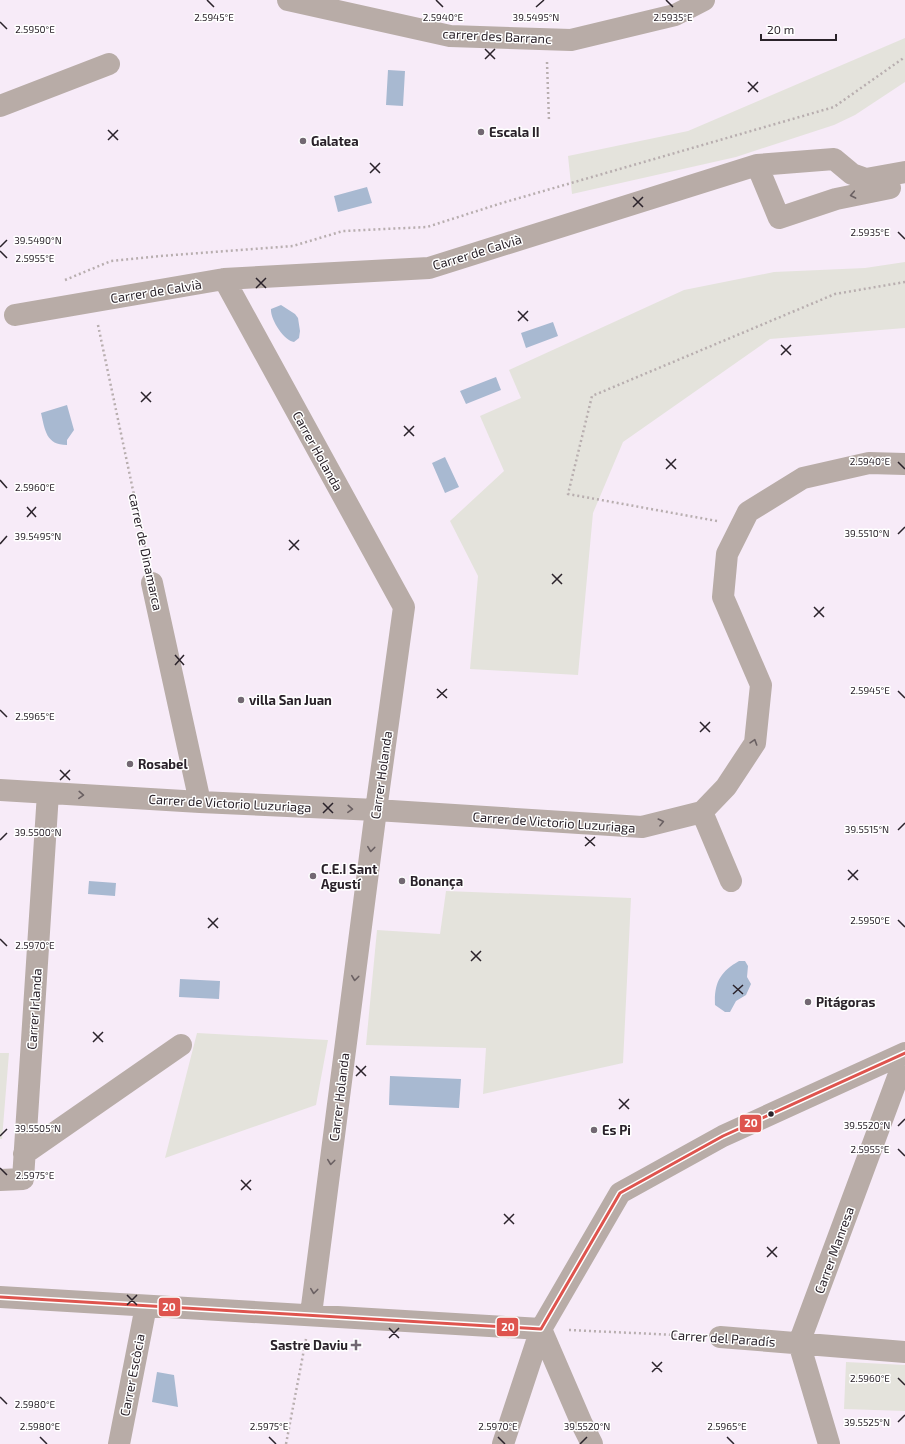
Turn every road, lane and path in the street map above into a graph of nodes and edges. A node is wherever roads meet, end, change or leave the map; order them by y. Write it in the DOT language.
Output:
graph roads {
  1 [pos="288,0"];
  2 [pos="704,0"];
  3 [pos="546,39"];
  4 [pos="905,57"];
  5 [pos="109,64"];
  6 [pos="0,106"];
  7 [pos="549,121"];
  8 [pos="757,165"];
  9 [pos="905,172"];
  10 [pos="905,185"];
  11 [pos="224,280"];
  12 [pos="60,282"];
  13 [pos="905,282"];
  14 [pos="93,301"];
  15 [pos="15,315"];
  16 [pos="905,464"];
  17 [pos="742,525"];
  18 [pos="152,583"];
  19 [pos="0,790"];
  20 [pos="48,793"];
  21 [pos="200,802"];
  22 [pos="376,810"];
  23 [pos="702,812"];
  24 [pos="731,881"];
  25 [pos="180,1045"];
  26 [pos="905,1053"];
  27 [pos="905,1058"];
  28 [pos="24,1154"];
  29 [pos="0,1180"];
  30 [pos="0,1297"];
  31 [pos="146,1306"];
  32 [pos="311,1314"];
  33 [pos="541,1329"];
  34 [pos="720,1337"];
  35 [pos="799,1344"];
  36 [pos="905,1352"];
  37 [pos="118,1444"];
  38 [pos="286,1444"];
  39 [pos="503,1444"];
  40 [pos="592,1444"];
  41 [pos="828,1444"];
  1 -- 3 [label="street, carrer des Barranc"];
  2 -- 3 [label="street, carrer des Barranc"];
  3 -- 7 [label="path"];
  4 -- 12 [label="path"];
  5 -- 6 [label="street"];
  8 -- 9 [label="street, Carrer de Calvià"];
  10 -- 8 [label="street, one-way"];
  8 -- 11 [label="street, Carrer de Calvià"];
  11 -- 14 [label="street, Carrer de Calvià"];
  11 -- 22 [label="street, Carrer Holanda"];
  13 -- 17 [label="path"];
  14 -- 15 [label="street, Carrer de Calvià"];
  14 -- 18 [label="path, carrer de Dinamarca"];
  16 -- 17 [label="street"];
  23 -- 17 [label="street, one-way"];
  18 -- 21 [label="street, carrer de Dinamarca"];
  19 -- 20 [label="street, Carrer de Victorio Luzuriaga"];
  20 -- 21 [label="street, Carrer de Victorio Luzuriaga, one-way"];
  20 -- 28 [label="street, Carrer Irlanda"];
  21 -- 22 [label="street, Carrer de Victorio Luzuriaga, one-way"];
  22 -- 23 [label="street, Carrer de Victorio Luzuriaga, one-way"];
  22 -- 32 [label="street, Carrer Holanda, one-way"];
  23 -- 24 [label="street"];
  25 -- 28 [label="street"];
  26 -- 33 [label="street"];
  27 -- 35 [label="street, Carrer Manresa"];
  28 -- 29 [label="street, Carrer Irlanda"];
  30 -- 31 [label="street"];
  31 -- 32 [label="street"];
  31 -- 37 [label="street, Carrer Escòcia"];
  32 -- 33 [label="street"];
  32 -- 38 [label="path"];
  33 -- 34 [label="path, Carrer del Paradís"];
  33 -- 39 [label="street"];
  33 -- 40 [label="street"];
  34 -- 35 [label="street, Carrer del Paradís"];
  35 -- 36 [label="street, Carrer del Paradís"];
  35 -- 41 [label="street"];
}
